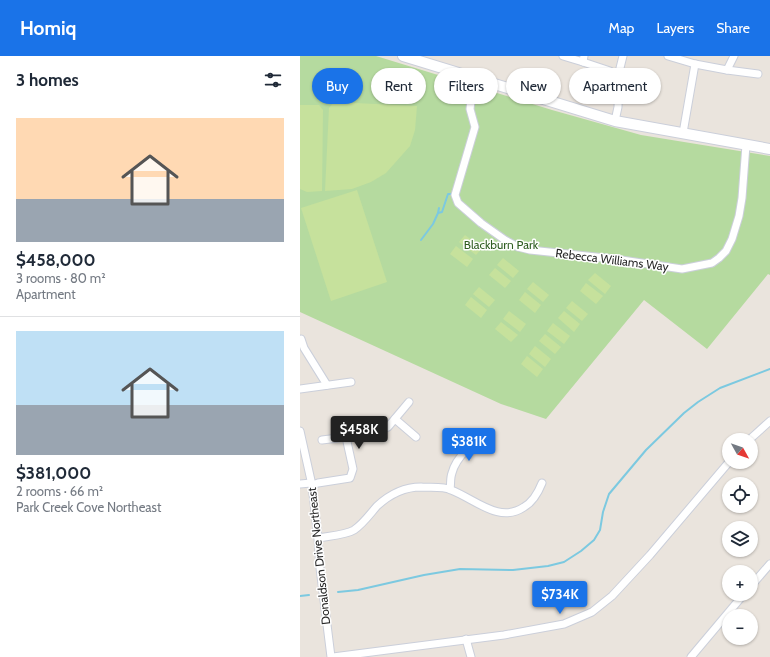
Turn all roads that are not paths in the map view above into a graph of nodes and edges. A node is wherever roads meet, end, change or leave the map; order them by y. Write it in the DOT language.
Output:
graph roads {
  1 [pos="403,56"];
  2 [pos="563,56"];
  3 [pos="623,56"];
  4 [pos="668,56"];
  5 [pos="734,56"];
  6 [pos="584,59"];
  7 [pos="695,64"];
  8 [pos="444,68"];
  9 [pos="604,68"];
  10 [pos="727,70"];
  11 [pos="758,74"];
  12 [pos="498,84"];
  13 [pos="471,104"];
  14 [pos="615,121"];
  15 [pos="683,133"];
  16 [pos="746,145"];
  17 [pos="770,149"];
  18 [pos="301,339"];
  19 [pos="351,382"];
  20 [pos="327,385"];
  21 [pos="300,389"];
  22 [pos="409,402"];
  23 [pos="395,419"];
  24 [pos="770,421"];
  25 [pos="300,431"];
  26 [pos="757,433"];
  27 [pos="488,434"];
  28 [pos="346,437"];
  29 [pos="416,437"];
  30 [pos="322,440"];
  31 [pos="723,469"];
  32 [pos="300,484"];
  33 [pos="312,484"];
  34 [pos="542,484"];
  35 [pos="450,489"];
  36 [pos="318,538"];
  37 [pos="770,564"];
  38 [pos="758,578"];
  39 [pos="738,601"];
  40 [pos="466,639"];
  41 [pos="332,657"];
  42 [pos="471,657"];
  43 [pos="691,657"];
  1 -- 8 [label="main road"];
  2 -- 6 [label="street"];
  3 -- 14 [label="street"];
  4 -- 7 [label="street"];
  5 -- 10 [label="street"];
  6 -- 9 [label="street"];
  7 -- 10 [label="street"];
  7 -- 15 [label="street"];
  10 -- 11 [label="street"];
  12 -- 14 [label="main road"];
  13 -- 16 [label="street, Rebecca Williams Way"];
  14 -- 15 [label="main road"];
  15 -- 16 [label="main road"];
  16 -- 17 [label="main road"];
  18 -- 20 [label="street"];
  19 -- 20 [label="street"];
  20 -- 21 [label="street"];
  22 -- 23 [label="street"];
  23 -- 28 [label="street"];
  23 -- 29 [label="street"];
  24 -- 26 [label="street"];
  25 -- 33 [label="street, Donaldson Drive Northeast"];
  27 -- 35 [label="street"];
  28 -- 30 [label="street"];
  28 -- 33 [label="street"];
  31 -- 40 [label="street"];
  32 -- 33 [label="street"];
  33 -- 36 [label="street, Donaldson Drive Northeast"];
  34 -- 35 [label="street"];
  35 -- 36 [label="street"];
  36 -- 41 [label="street, Donaldson Drive Northeast"];
  37 -- 38 [label="street"];
  39 -- 43 [label="street"];
  40 -- 41 [label="street"];
  40 -- 42 [label="street"];
}
